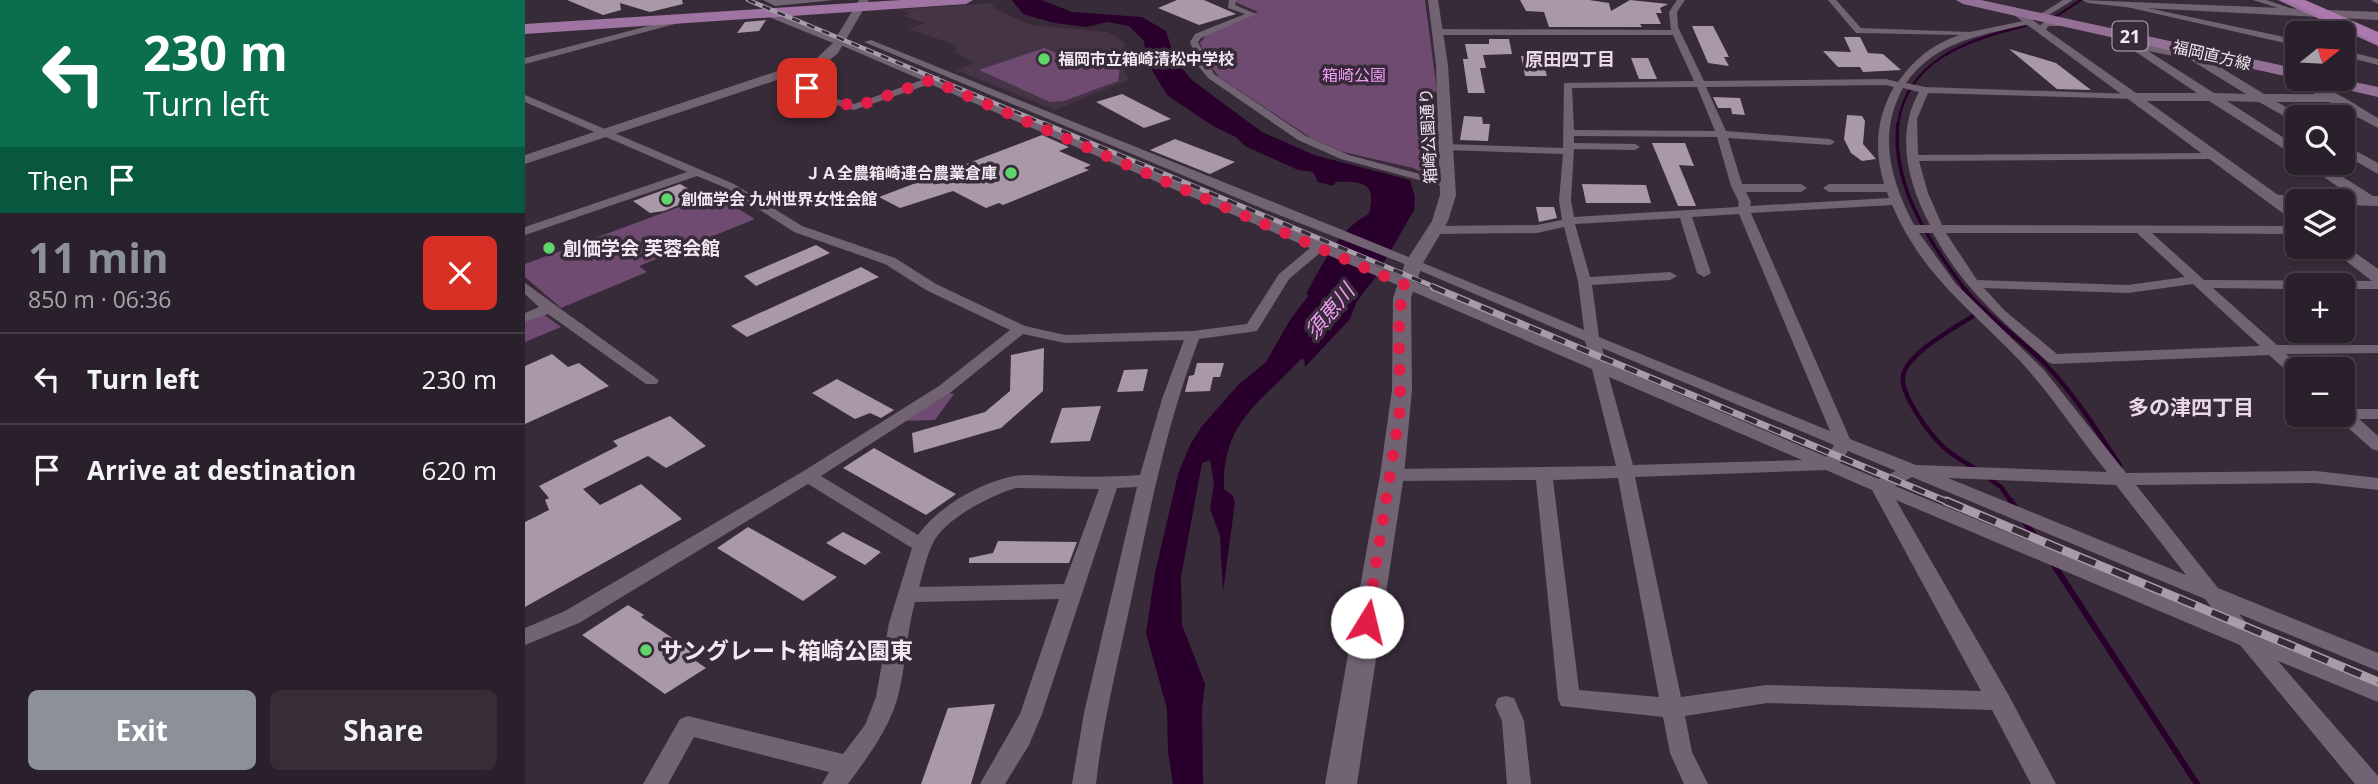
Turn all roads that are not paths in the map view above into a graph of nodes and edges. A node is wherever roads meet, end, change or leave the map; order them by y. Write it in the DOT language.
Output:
graph roads {
  1 [pos="830,0"];
  2 [pos="903,0"];
  3 [pos="966,0"];
  4 [pos="1233,0"];
  5 [pos="1433,0"];
  6 [pos="1681,0"];
  7 [pos="1832,0"];
  8 [pos="1963,0"];
  9 [pos="2069,0"];
  10 [pos="2088,0"];
  11 [pos="2257,0"];
  12 [pos="2285,0"];
  13 [pos="861,3"];
  14 [pos="2125,4"];
  15 [pos="2298,4"];
  16 [pos="767,6"];
  17 [pos="2312,7"];
  18 [pos="2341,14"];
  19 [pos="2378,16"];
  20 [pos="687,18"];
  21 [pos="2037,22"];
  22 [pos="525,27"];
  23 [pos="1439,32"];
  24 [pos="1677,32"];
  25 [pos="1983,33"];
  26 [pos="2378,35"];
  27 [pos="840,37"];
  28 [pos="2285,40"];
  29 [pos="2355,56"];
  30 [pos="525,61"];
  31 [pos="2378,62"];
  32 [pos="946,74"];
  33 [pos="2285,74"];
  34 [pos="778,77"];
  35 [pos="931,80"];
  36 [pos="1701,83"];
  37 [pos="1902,85"];
  38 [pos="2355,87"];
  39 [pos="1922,89"];
  40 [pos="2321,91"];
  41 [pos="2378,92"];
  42 [pos="2133,97"];
  43 [pos="525,98"];
  44 [pos="2212,98"];
  45 [pos="2263,98"];
  46 [pos="2333,98"];
  47 [pos="2285,112"];
  48 [pos="2378,124"];
  49 [pos="609,133"];
  50 [pos="1568,133"];
  51 [pos="1721,134"];
  52 [pos="1830,142"];
  53 [pos="2285,146"];
  54 [pos="1446,147"];
  55 [pos="1635,147"];
  56 [pos="1569,149"];
  57 [pos="2355,155"];
  58 [pos="2213,156"];
  59 [pos="1911,158"];
  60 [pos="525,160"];
  61 [pos="2378,169"];
  62 [pos="697,172"];
  63 [pos="2330,175"];
  64 [pos="1449,185"];
  65 [pos="1738,188"];
  66 [pos="1801,188"];
  67 [pos="1829,188"];
  68 [pos="1892,188"];
  69 [pos="2275,200"];
  70 [pos="1895,201"];
  71 [pos="2375,203"];
  72 [pos="2285,207"];
  73 [pos="1743,209"];
  74 [pos="1685,213"];
  75 [pos="1569,224"];
  76 [pos="1320,227"];
  77 [pos="1914,229"];
  78 [pos="1934,229"];
  79 [pos="1436,230"];
  80 [pos="2285,230"];
  81 [pos="525,231"];
  82 [pos="2142,231"];
  83 [pos="1301,239"];
  84 [pos="1324,250"];
  85 [pos="2353,259"];
  86 [pos="1406,272"];
  87 [pos="1705,273"];
  88 [pos="1670,276"];
  89 [pos="2378,277"];
  90 [pos="1585,281"];
  91 [pos="2198,282"];
  92 [pos="1974,284"];
  93 [pos="2378,285"];
  94 [pos="525,287"];
  95 [pos="549,308"];
  96 [pos="525,318"];
  97 [pos="1020,330"];
  98 [pos="1193,335"];
  99 [pos="1592,340"];
  100 [pos="2378,349"];
  101 [pos="2272,350"];
  102 [pos="2285,362"];
  103 [pos="1598,365"];
  104 [pos="651,381"];
  105 [pos="2355,414"];
  106 [pos="2378,414"];
  107 [pos="2355,425"];
  108 [pos="1844,443"];
  109 [pos="2378,445"];
  110 [pos="1830,465"];
  111 [pos="1625,469"];
  112 [pos="1910,471"];
  113 [pos="1544,474"];
  114 [pos="1392,475"];
  115 [pos="808,476"];
  116 [pos="2123,479"];
  117 [pos="1148,480"];
  118 [pos="1110,483"];
  119 [pos="2378,484"];
  120 [pos="1879,486"];
  121 [pos="923,542"];
  122 [pos="1072,591"];
  123 [pos="2213,594"];
  124 [pos="908,595"];
  125 [pos="525,637"];
  126 [pos="2248,638"];
  127 [pos="2378,662"];
  128 [pos="2378,693"];
  129 [pos="2000,701"];
  130 [pos="1506,705"];
  131 [pos="1672,708"];
  132 [pos="849,766"];
  133 [pos="655,784"];
  134 [pos="834,784"];
  135 [pos="992,784"];
  136 [pos="1084,784"];
  137 [pos="1341,784"];
  138 [pos="1519,784"];
  139 [pos="1696,784"];
  140 [pos="2044,784"];
  141 [pos="2370,784"];
  1 -- 16 [label="street"];
  2 -- 13 [label="highway"];
  3 -- 13 [label="highway"];
  4 -- 64 [label="street"];
  5 -- 23 [label="street, 箱崎公園通り"];
  6 -- 24 [label="street"];
  7 -- 25 [label="street"];
  8 -- 21 [label="main road, 福岡直方線 / 21"];
  9 -- 21 [label="street"];
  10 -- 14 [label="main road"];
  11 -- 15 [label="street"];
  12 -- 17 [label="highway"];
  13 -- 16 [label="highway"];
  13 -- 22 [label="highway"];
  13 -- 27 [label="street"];
  14 -- 15 [label="main road"];
  14 -- 28 [label="street"];
  15 -- 17 [label="main road"];
  15 -- 26 [label="highway"];
  16 -- 20 [label="highway"];
  16 -- 27 [label="street"];
  17 -- 18 [label="highway"];
  17 -- 26 [label="highway"];
  18 -- 19 [label="main road"];
  18 -- 26 [label="highway"];
  20 -- 22 [label="highway"];
  20 -- 30 [label="street"];
  21 -- 25 [label="street"];
  21 -- 33 [label="main road, 福岡直方線 / 21"];
  21 -- 42 [label="street"];
  23 -- 24 [label="street"];
  23 -- 54 [label="street, 箱崎公園通り"];
  24 -- 36 [label="street"];
  25 -- 37 [label="street"];
  27 -- 32 [label="street"];
  27 -- 34 [label="street"];
  27 -- 35 [label="street"];
  29 -- 31 [label="street"];
  32 -- 35 [label="street"];
  32 -- 76 [label="street"];
  34 -- 35 [label="street"];
  34 -- 49 [label="street"];
  35 -- 83 [label="street"];
  36 -- 37 [label="street"];
  36 -- 50 [label="street"];
  36 -- 51 [label="street"];
  37 -- 39 [label="street"];
  37 -- 68 [label="street"];
  38 -- 41 [label="main road"];
  39 -- 42 [label="street"];
  39 -- 59 [label="street"];
  40 -- 46 [label="street"];
  41 -- 46 [label="street"];
  42 -- 44 [label="street"];
  42 -- 58 [label="street"];
  43 -- 49 [label="street"];
  44 -- 45 [label="street"];
  44 -- 45 [label="street"];
  44 -- 53 [label="street"];
  45 -- 46 [label="street"];
  45 -- 47 [label="street"];
  46 -- 48 [label="street"];
  49 -- 60 [label="street"];
  49 -- 62 [label="street"];
  50 -- 51 [label="street"];
  50 -- 56 [label="street"];
  51 -- 52 [label="street"];
  51 -- 65 [label="street"];
  54 -- 56 [label="street"];
  54 -- 64 [label="street, 箱崎公園通り"];
  55 -- 56 [label="street"];
  56 -- 75 [label="street"];
  57 -- 61 [label="street"];
  58 -- 59 [label="street"];
  58 -- 69 [label="street"];
  59 -- 78 [label="street"];
  62 -- 81 [label="street"];
  62 -- 97 [label="street"];
  63 -- 71 [label="street"];
  64 -- 79 [label="street, 箱崎公園通り"];
  65 -- 66 [label="street"];
  65 -- 73 [label="street"];
  67 -- 68 [label="street"];
  68 -- 70 [label="street"];
  69 -- 71 [label="street"];
  69 -- 72 [label="street"];
  70 -- 73 [label="street"];
  70 -- 77 [label="street"];
  73 -- 74 [label="street"];
  73 -- 108 [label="street"];
  74 -- 75 [label="street"];
  74 -- 87 [label="street"];
  75 -- 79 [label="street"];
  75 -- 90 [label="street"];
  76 -- 83 [label="street"];
  76 -- 86 [label="street"];
  77 -- 78 [label="street"];
  77 -- 116 [label="street"];
  78 -- 82 [label="street"];
  78 -- 92 [label="street"];
  79 -- 86 [label="street, 箱崎公園通り"];
  80 -- 82 [label="street"];
  82 -- 91 [label="street"];
  83 -- 84 [label="street"];
  84 -- 86 [label="street"];
  84 -- 98 [label="street"];
  85 -- 89 [label="street"];
  86 -- 99 [label="street"];
  86 -- 103 [label="street"];
  86 -- 114 [label="street"];
  88 -- 90 [label="street"];
  90 -- 99 [label="street"];
  91 -- 92 [label="street"];
  91 -- 93 [label="street"];
  91 -- 101 [label="street"];
  92 -- 101 [label="street"];
  94 -- 95 [label="street"];
  95 -- 96 [label="street"];
  95 -- 104 [label="street"];
  97 -- 98 [label="street"];
  97 -- 115 [label="street"];
  98 -- 117 [label="street"];
  99 -- 103 [label="street"];
  99 -- 108 [label="street"];
  100 -- 101 [label="street"];
  101 -- 102 [label="street"];
  103 -- 110 [label="street"];
  103 -- 111 [label="street"];
  105 -- 106 [label="street"];
  107 -- 109 [label="street"];
  108 -- 110 [label="street"];
  108 -- 112 [label="street"];
  110 -- 111 [label="street"];
  110 -- 120 [label="street"];
  111 -- 113 [label="street"];
  111 -- 131 [label="street"];
  112 -- 116 [label="street"];
  112 -- 120 [label="street"];
  112 -- 123 [label="street"];
  113 -- 114 [label="street"];
  113 -- 131 [label="street"];
  114 -- 137 [label="street"];
  115 -- 121 [label="street"];
  115 -- 125 [label="street"];
  116 -- 119 [label="street"];
  116 -- 123 [label="street"];
  117 -- 118 [label="street"];
  117 -- 136 [label="street"];
  118 -- 121 [label="street"];
  118 -- 122 [label="street"];
  120 -- 126 [label="street"];
  120 -- 129 [label="street"];
  121 -- 124 [label="street"];
  122 -- 124 [label="street"];
  122 -- 135 [label="street"];
  123 -- 126 [label="street"];
  123 -- 127 [label="street"];
  124 -- 132 [label="street"];
  126 -- 128 [label="street"];
  126 -- 141 [label="street"];
  129 -- 131 [label="street"];
  129 -- 140 [label="street"];
  130 -- 138 [label="street"];
  131 -- 139 [label="street"];
  132 -- 133 [label="street"];
  132 -- 134 [label="street"];
}
